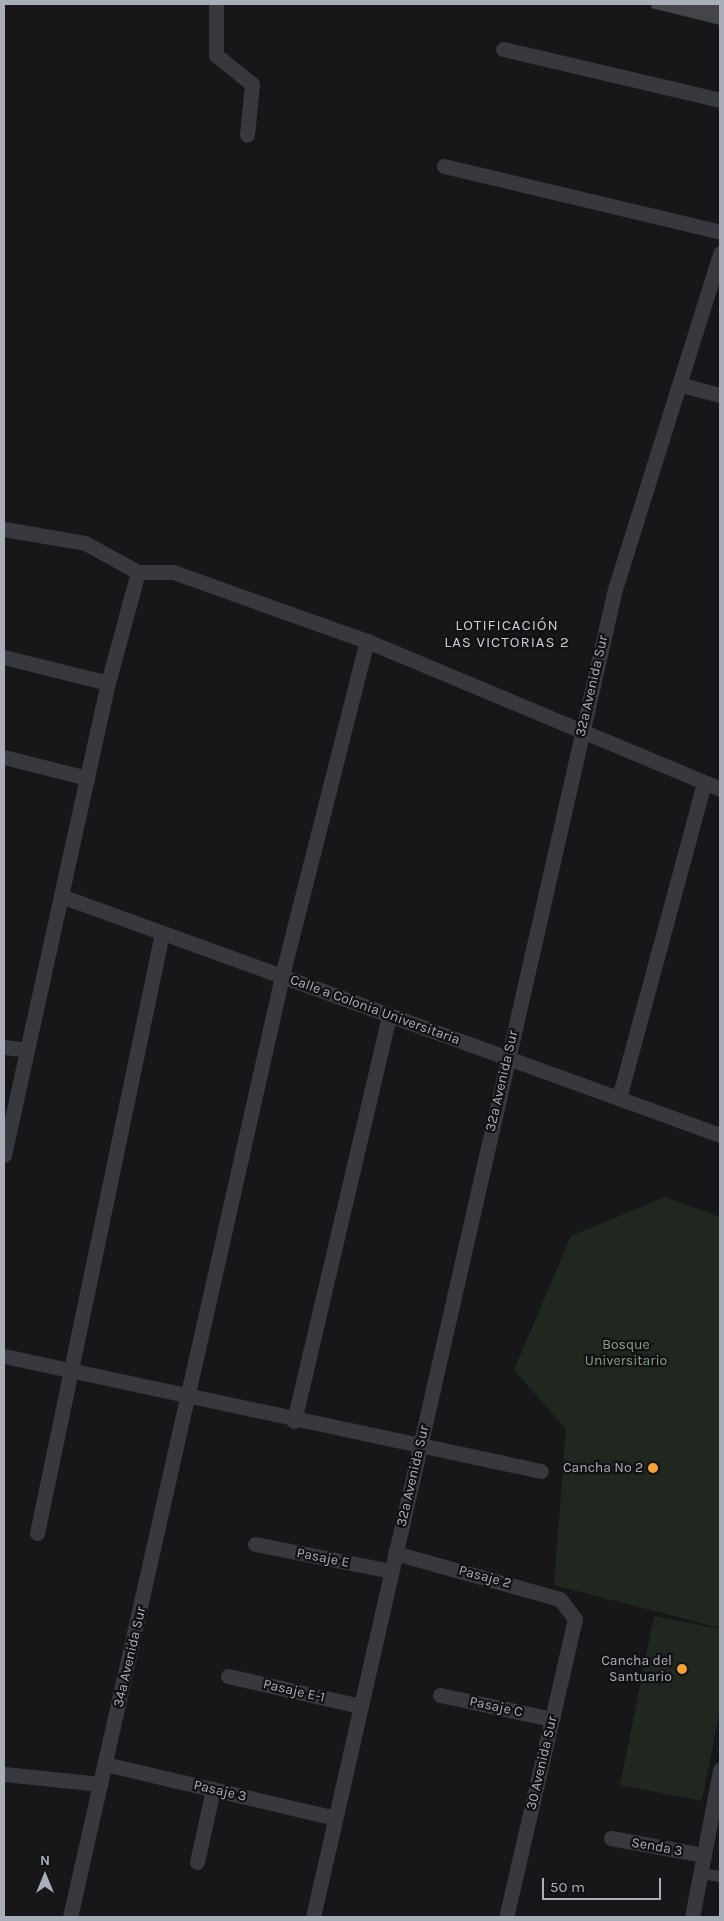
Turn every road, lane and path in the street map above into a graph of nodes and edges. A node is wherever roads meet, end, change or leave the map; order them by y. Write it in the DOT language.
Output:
graph roads {
  1 [pos="216,4"];
  2 [pos="503,49"];
  3 [pos="720,100"];
  4 [pos="247,135"];
  5 [pos="444,166"];
  6 [pos="720,232"];
  7 [pos="720,253"];
  8 [pos="716,284"];
  9 [pos="682,385"];
  10 [pos="720,395"];
  11 [pos="4,529"];
  12 [pos="138,572"];
  13 [pos="367,641"];
  14 [pos="4,657"];
  15 [pos="108,683"];
  16 [pos="581,731"];
  17 [pos="4,757"];
  18 [pos="87,778"];
  19 [pos="704,782"];
  20 [pos="720,789"];
  21 [pos="61,896"];
  22 [pos="162,933"];
  23 [pos="282,976"];
  24 [pos="390,1016"];
  25 [pos="4,1047"];
  26 [pos="27,1050"];
  27 [pos="508,1058"];
  28 [pos="618,1098"];
  29 [pos="720,1135"];
  30 [pos="4,1155"];
  31 [pos="4,1356"];
  32 [pos="68,1370"];
  33 [pos="190,1398"];
  34 [pos="294,1421"];
  35 [pos="420,1445"];
  36 [pos="541,1470"];
  37 [pos="37,1533"];
  38 [pos="255,1544"];
  39 [pos="395,1553"];
  40 [pos="391,1571"];
  41 [pos="572,1608"];
  42 [pos="228,1676"];
  43 [pos="440,1695"];
  44 [pos="360,1706"];
  45 [pos="552,1719"];
  46 [pos="105,1764"];
  47 [pos="720,1770"];
  48 [pos="4,1774"];
  49 [pos="100,1784"];
  50 [pos="213,1789"];
  51 [pos="335,1818"];
  52 [pos="611,1838"];
  53 [pos="704,1855"];
  54 [pos="197,1862"];
  55 [pos="700,1872"];
  56 [pos="720,1876"];
  57 [pos="70,1917"];
  58 [pos="313,1917"];
  59 [pos="506,1917"];
  60 [pos="692,1917"];
  1 -- 4 [label="street"];
  2 -- 3 [label="street"];
  5 -- 6 [label="street"];
  7 -- 8 [label="street, 32a Avenida Sur"];
  8 -- 9 [label="street, 32a Avenida Sur"];
  9 -- 10 [label="street"];
  9 -- 16 [label="street, 32a Avenida Sur"];
  11 -- 12 [label="street"];
  12 -- 13 [label="street"];
  12 -- 15 [label="street"];
  13 -- 16 [label="street"];
  13 -- 23 [label="street, 34a Avenida Sur"];
  14 -- 15 [label="street"];
  15 -- 18 [label="street"];
  16 -- 19 [label="street"];
  16 -- 27 [label="street, 32a Avenida Sur"];
  17 -- 18 [label="street"];
  18 -- 21 [label="street"];
  19 -- 20 [label="street"];
  19 -- 28 [label="street"];
  21 -- 22 [label="street, Calle a Colonia Universitaria"];
  21 -- 26 [label="street"];
  22 -- 23 [label="street, Calle a Colonia Universitaria"];
  22 -- 32 [label="street"];
  23 -- 24 [label="street, Calle a Colonia Universitaria"];
  23 -- 33 [label="street, 34a Avenida Sur"];
  24 -- 27 [label="street, Calle a Colonia Universitaria"];
  24 -- 34 [label="street"];
  25 -- 26 [label="street"];
  26 -- 30 [label="street"];
  27 -- 28 [label="street, Calle a Colonia Universitaria"];
  27 -- 35 [label="street, 32a Avenida Sur"];
  28 -- 29 [label="street, Calle a Colonia Universitaria"];
  31 -- 32 [label="street"];
  32 -- 33 [label="street"];
  32 -- 37 [label="street"];
  33 -- 34 [label="street"];
  33 -- 46 [label="street, 34a Avenida Sur"];
  34 -- 35 [label="street"];
  35 -- 36 [label="street"];
  35 -- 39 [label="street, 32a Avenida Sur"];
  38 -- 40 [label="street, Pasaje E"];
  39 -- 40 [label="street, 32a Avenida Sur"];
  39 -- 41 [label="street, Pasaje 2"];
  40 -- 44 [label="street, 32a Avenida Sur"];
  41 -- 45 [label="street, 30 Avenida Sur"];
  42 -- 44 [label="street, Pasaje E-1"];
  43 -- 45 [label="street, Pasaje C"];
  44 -- 51 [label="street, 32a Avenida Sur"];
  45 -- 59 [label="street, 30 Avenida Sur"];
  46 -- 49 [label="street, 34a Avenida Sur"];
  46 -- 50 [label="street, Pasaje 3"];
  47 -- 53 [label="street"];
  48 -- 49 [label="street"];
  49 -- 57 [label="street, 34a Avenida Sur"];
  50 -- 51 [label="street, Pasaje 3"];
  50 -- 54 [label="street"];
  51 -- 58 [label="street, 32a Avenida Sur"];
  52 -- 53 [label="street, Senda 3"];
  53 -- 55 [label="street"];
  55 -- 56 [label="street"];
  55 -- 60 [label="street"];
}
